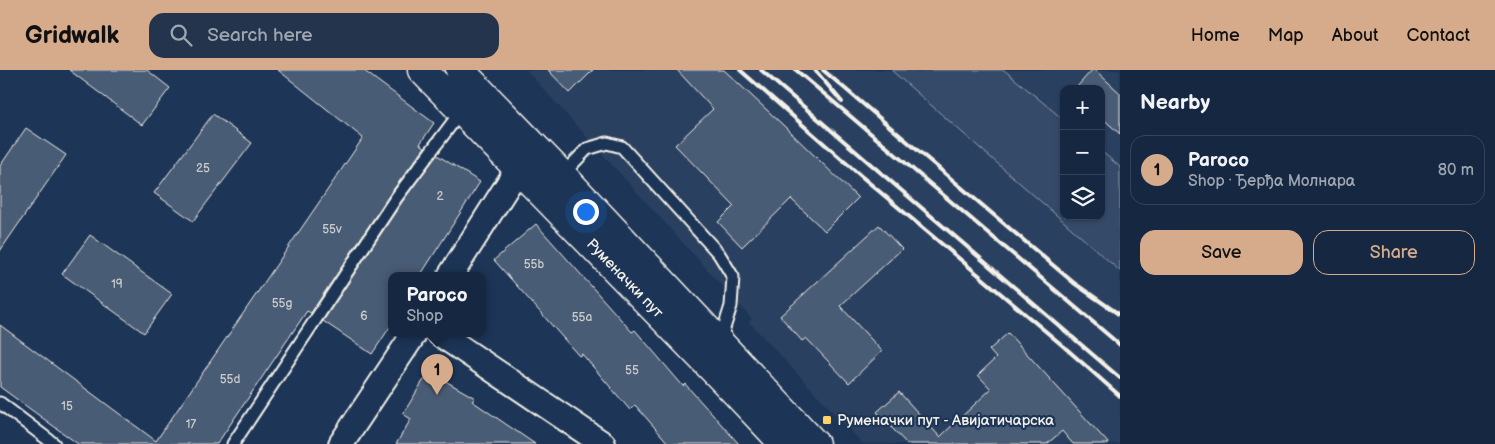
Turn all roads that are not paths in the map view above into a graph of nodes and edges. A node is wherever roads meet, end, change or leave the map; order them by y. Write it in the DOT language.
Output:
graph roads {
  1 [pos="422,70"];
  2 [pos="460,70"];
  3 [pos="462,110"];
  4 [pos="533,145"];
  5 [pos="518,168"];
  6 [pos="562,175"];
  7 [pos="453,272"];
  8 [pos="412,337"];
  9 [pos="444,337"];
  10 [pos="720,342"];
  11 [pos="0,403"];
  12 [pos="54,444"];
  13 [pos="232,444"];
  14 [pos="341,444"];
  15 [pos="603,444"];
  16 [pos="784,444"];
  17 [pos="815,444"];
  1 -- 3 [label="main road, Руменачки пут"];
  2 -- 4 [label="main road, Руменачки пут"];
  3 -- 5 [label="main road, Руменачки пут"];
  3 -- 13 [label="lane"];
  4 -- 5 [label="street"];
  4 -- 6 [label="main road, Руменачки пут"];
  5 -- 7 [label="street"];
  5 -- 16 [label="main road, Руменачки пут"];
  6 -- 10 [label="main road, Руменачки пут"];
  6 -- 10 [label="lane"];
  8 -- 14 [label="street"];
  9 -- 15 [label="street"];
  10 -- 17 [label="main road, Руменачки пут"];
  11 -- 12 [label="lane"];
}
